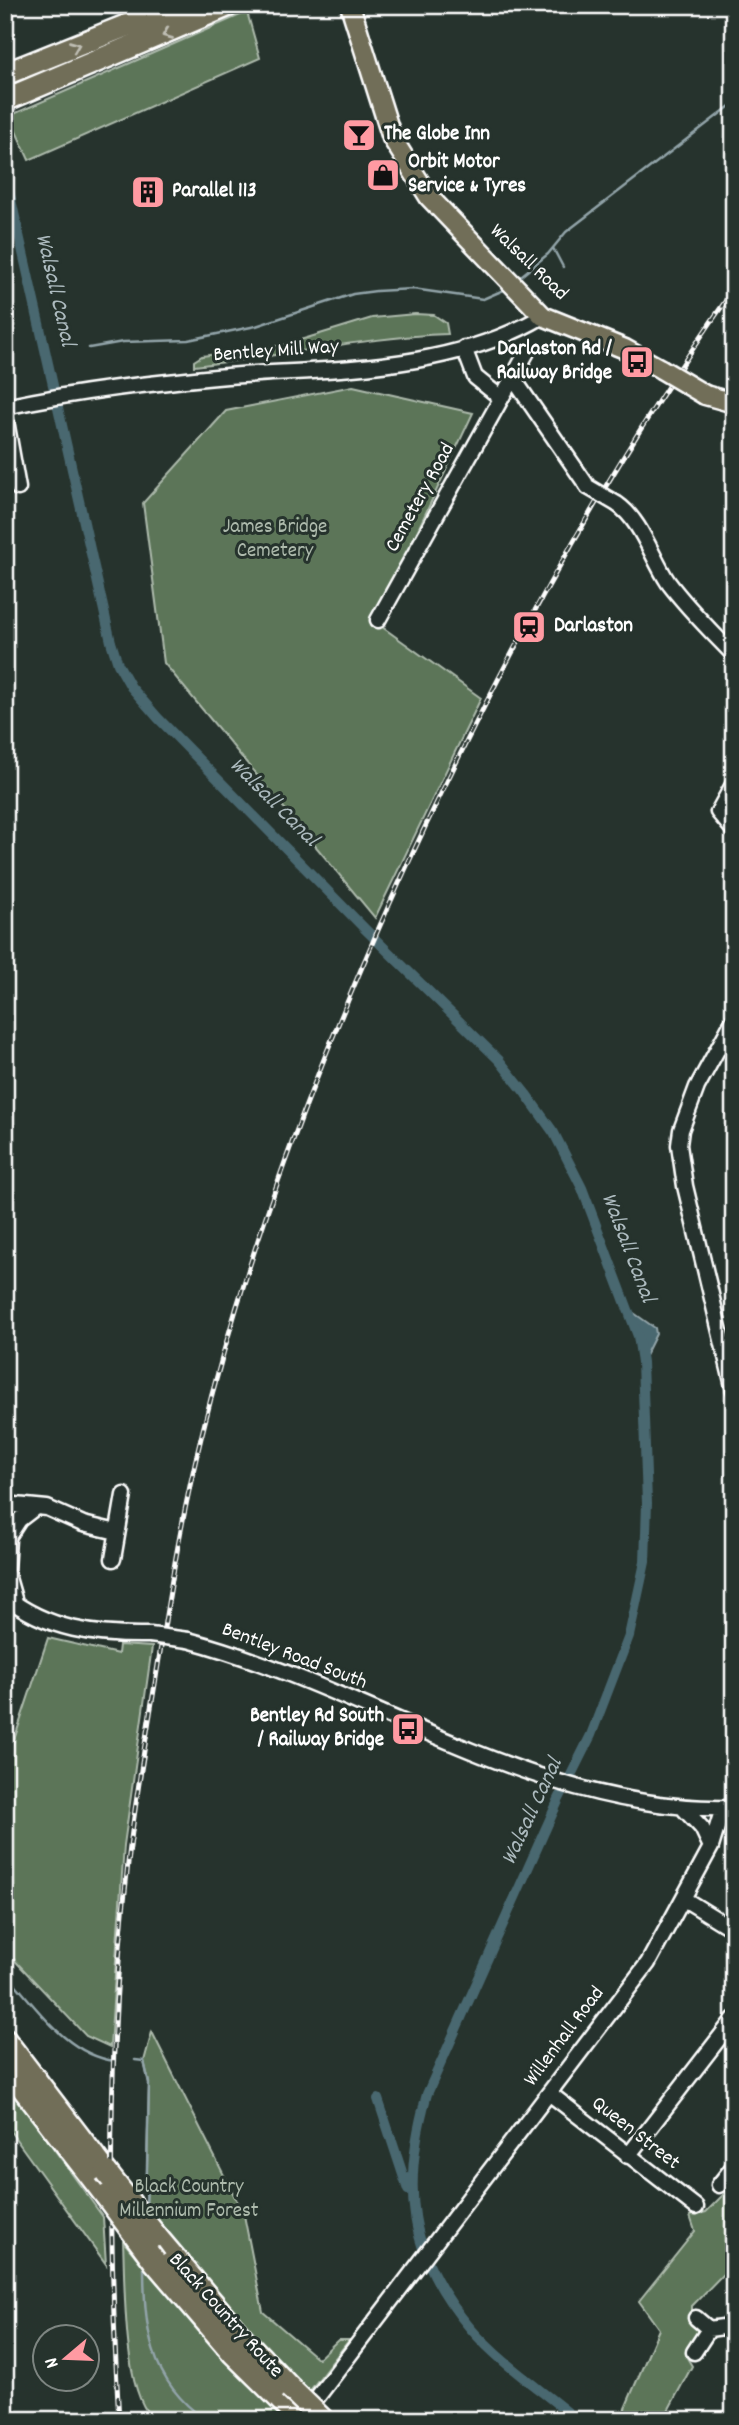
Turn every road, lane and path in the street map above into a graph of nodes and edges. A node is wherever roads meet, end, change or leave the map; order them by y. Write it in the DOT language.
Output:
graph roads {
  1 [pos="178,5"];
  2 [pos="229,5"];
  3 [pos="350,5"];
  4 [pos="8,72"];
  5 [pos="11,97"];
  6 [pos="543,316"];
  7 [pos="464,348"];
  8 [pos="527,352"];
  9 [pos="513,378"];
  10 [pos="501,398"];
  11 [pos="734,403"];
  12 [pos="5,407"];
  13 [pos="5,415"];
  14 [pos="18,488"];
  15 [pos="378,620"];
  16 [pos="734,655"];
  17 [pos="734,783"];
  18 [pos="734,831"];
  19 [pos="734,1019"];
  20 [pos="732,1372"];
  21 [pos="734,1390"];
  22 [pos="124,1495"];
  23 [pos="5,1504"];
  24 [pos="36,1507"];
  25 [pos="5,1514"];
  26 [pos="117,1532"];
  27 [pos="7,1541"];
  28 [pos="113,1559"];
  29 [pos="5,1596"];
  30 [pos="17,1606"];
  31 [pos="683,1808"];
  32 [pos="728,1808"];
  33 [pos="711,1847"];
  34 [pos="684,1899"];
  35 [pos="734,1930"];
  36 [pos="734,2019"];
  37 [pos="5,2040"];
  38 [pos="5,2065"];
  39 [pos="549,2093"];
  40 [pos="628,2156"];
  41 [pos="734,2166"];
  42 [pos="719,2185"];
  43 [pos="695,2207"];
  44 [pos="696,2318"];
  45 [pos="709,2329"];
  46 [pos="734,2332"];
  47 [pos="694,2352"];
  48 [pos="285,2395"];
  49 [pos="302,2420"];
  50 [pos="323,2420"];
  4 -- 1 [label="highway, one-way"];
  2 -- 5 [label="highway, one-way"];
  3 -- 6 [label="main road, Walsall Road"];
  6 -- 7 [label="street, Bentley Mill Way"];
  6 -- 11 [label="main road, Walsall Road, bridge"];
  7 -- 10 [label="street"];
  7 -- 12 [label="street, Bentley Mill Way"];
  8 -- 9 [label="street, Cemetery Road"];
  9 -- 10 [label="street, Cemetery Road"];
  9 -- 16 [label="street, bridge"];
  10 -- 15 [label="street, Cemetery Road"];
  13 -- 14 [label="street"];
  17 -- 18 [label="street"];
  19 -- 20 [label="street"];
  20 -- 21 [label="street"];
  22 -- 26 [label="street"];
  23 -- 24 [label="street"];
  24 -- 26 [label="street"];
  24 -- 27 [label="street"];
  25 -- 27 [label="street"];
  26 -- 28 [label="street"];
  27 -- 30 [label="street"];
  29 -- 30 [label="street, Bentley Road South"];
  30 -- 31 [label="street, Bentley Road South, bridge"];
  31 -- 32 [label="street"];
  31 -- 33 [label="street"];
  32 -- 33 [label="street, Willenhall Road"];
  33 -- 34 [label="street, Willenhall Road"];
  34 -- 35 [label="street"];
  34 -- 39 [label="street, Willenhall Road"];
  36 -- 40 [label="street"];
  37 -- 48 [label="highway, Black Country Route, bridge"];
  38 -- 48 [label="highway, Black Country Route, bridge"];
  39 -- 40 [label="street, Queen Street"];
  39 -- 49 [label="street, Willenhall Road"];
  40 -- 43 [label="street, Queen Street"];
  41 -- 42 [label="street"];
  44 -- 45 [label="street"];
  45 -- 46 [label="street"];
  45 -- 47 [label="street"];
  48 -- 49 [label="highway, Black Country Route"];
  48 -- 50 [label="highway, Black Country Route, bridge"];
}
